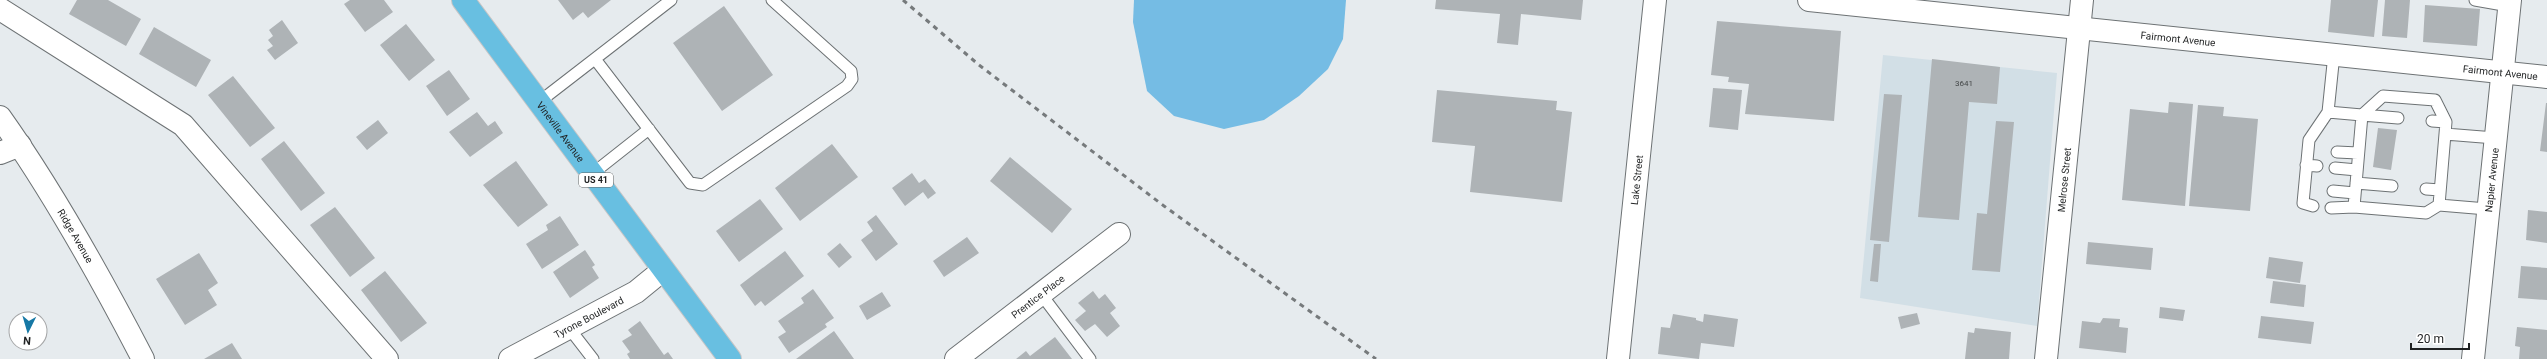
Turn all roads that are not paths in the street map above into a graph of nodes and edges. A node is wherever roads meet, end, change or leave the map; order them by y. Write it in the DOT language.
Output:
graph roads {
  1 [pos="672,0"];
  2 [pos="772,0"];
  3 [pos="1655,0"];
  4 [pos="1808,0"];
  5 [pos="2082,0"];
  6 [pos="2476,0"];
  7 [pos="471,3"];
  8 [pos="2509,3"];
  9 [pos="0,8"];
  10 [pos="2079,27"];
  11 [pos="2334,54"];
  12 [pos="595,59"];
  13 [pos="2501,71"];
  14 [pos="2547,77"];
  15 [pos="539,102"];
  16 [pos="2328,112"];
  17 [pos="2362,115"];
  18 [pos="0,117"];
  19 [pos="2398,118"];
  20 [pos="2432,121"];
  21 [pos="2446,122"];
  22 [pos="650,129"];
  23 [pos="2445,134"];
  24 [pos="2495,138"];
  25 [pos="20,145"];
  26 [pos="2337,152"];
  27 [pos="0,153"];
  28 [pos="2358,154"];
  29 [pos="2335,168"];
  30 [pos="2357,170"];
  31 [pos="592,174"];
  32 [pos="2392,186"];
  33 [pos="2355,188"];
  34 [pos="2426,189"];
  35 [pos="2440,190"];
  36 [pos="2333,191"];
  37 [pos="2439,205"];
  38 [pos="2313,206"];
  39 [pos="2354,207"];
  40 [pos="2331,208"];
  41 [pos="2487,208"];
  42 [pos="1120,234"];
  43 [pos="663,270"];
  44 [pos="1041,294"];
  45 [pos="569,328"];
  46 [pos="143,359"];
  47 [pos="387,359"];
  48 [pos="510,359"];
  49 [pos="593,359"];
  50 [pos="730,359"];
  51 [pos="956,359"];
  52 [pos="1090,359"];
  53 [pos="1618,359"];
  54 [pos="2046,359"];
  55 [pos="2473,359"];
  1 -- 12 [label="lane"];
  2 -- 22 [label="lane"];
  3 -- 53 [label="street, Lake Street"];
  4 -- 10 [label="street, Fairmont Avenue"];
  5 -- 10 [label="street, Melrose Street"];
  6 -- 8 [label="lane"];
  7 -- 15 [label="main road, Vineville Avenue / US 41"];
  8 -- 13 [label="street, Napier Avenue"];
  9 -- 47 [label="street"];
  10 -- 11 [label="street, Fairmont Avenue"];
  10 -- 54 [label="street, Melrose Street"];
  11 -- 13 [label="street, Fairmont Avenue"];
  11 -- 16 [label="lane"];
  12 -- 15 [label="lane"];
  12 -- 22 [label="lane"];
  13 -- 14 [label="street, Fairmont Avenue"];
  13 -- 24 [label="street, Napier Avenue"];
  15 -- 31 [label="main road, Vineville Avenue / US 41"];
  16 -- 17 [label="lane"];
  16 -- 38 [label="lane"];
  17 -- 19 [label="lane"];
  17 -- 21 [label="lane"];
  17 -- 28 [label="lane"];
  18 -- 25 [label="street, Ridge Avenue"];
  20 -- 21 [label="lane"];
  21 -- 23 [label="lane"];
  22 -- 31 [label="lane"];
  23 -- 24 [label="lane"];
  23 -- 35 [label="lane"];
  24 -- 41 [label="street, Napier Avenue"];
  25 -- 27 [label="street"];
  25 -- 46 [label="street, Ridge Avenue"];
  26 -- 28 [label="lane"];
  28 -- 30 [label="lane"];
  29 -- 30 [label="lane"];
  30 -- 33 [label="lane"];
  31 -- 43 [label="main road, Vineville Avenue / US 41"];
  32 -- 33 [label="lane"];
  33 -- 36 [label="lane"];
  33 -- 39 [label="lane"];
  34 -- 35 [label="lane"];
  35 -- 37 [label="lane"];
  37 -- 39 [label="lane"];
  37 -- 41 [label="lane"];
  39 -- 40 [label="lane"];
  41 -- 55 [label="street, Napier Avenue"];
  42 -- 44 [label="street, Prentice Place"];
  43 -- 45 [label="street, Tyrone Boulevard"];
  43 -- 50 [label="main road, Vineville Avenue / US 41"];
  44 -- 51 [label="street, Prentice Place"];
  44 -- 52 [label="lane"];
  45 -- 48 [label="street, Tyrone Boulevard"];
  45 -- 49 [label="lane"];
}
